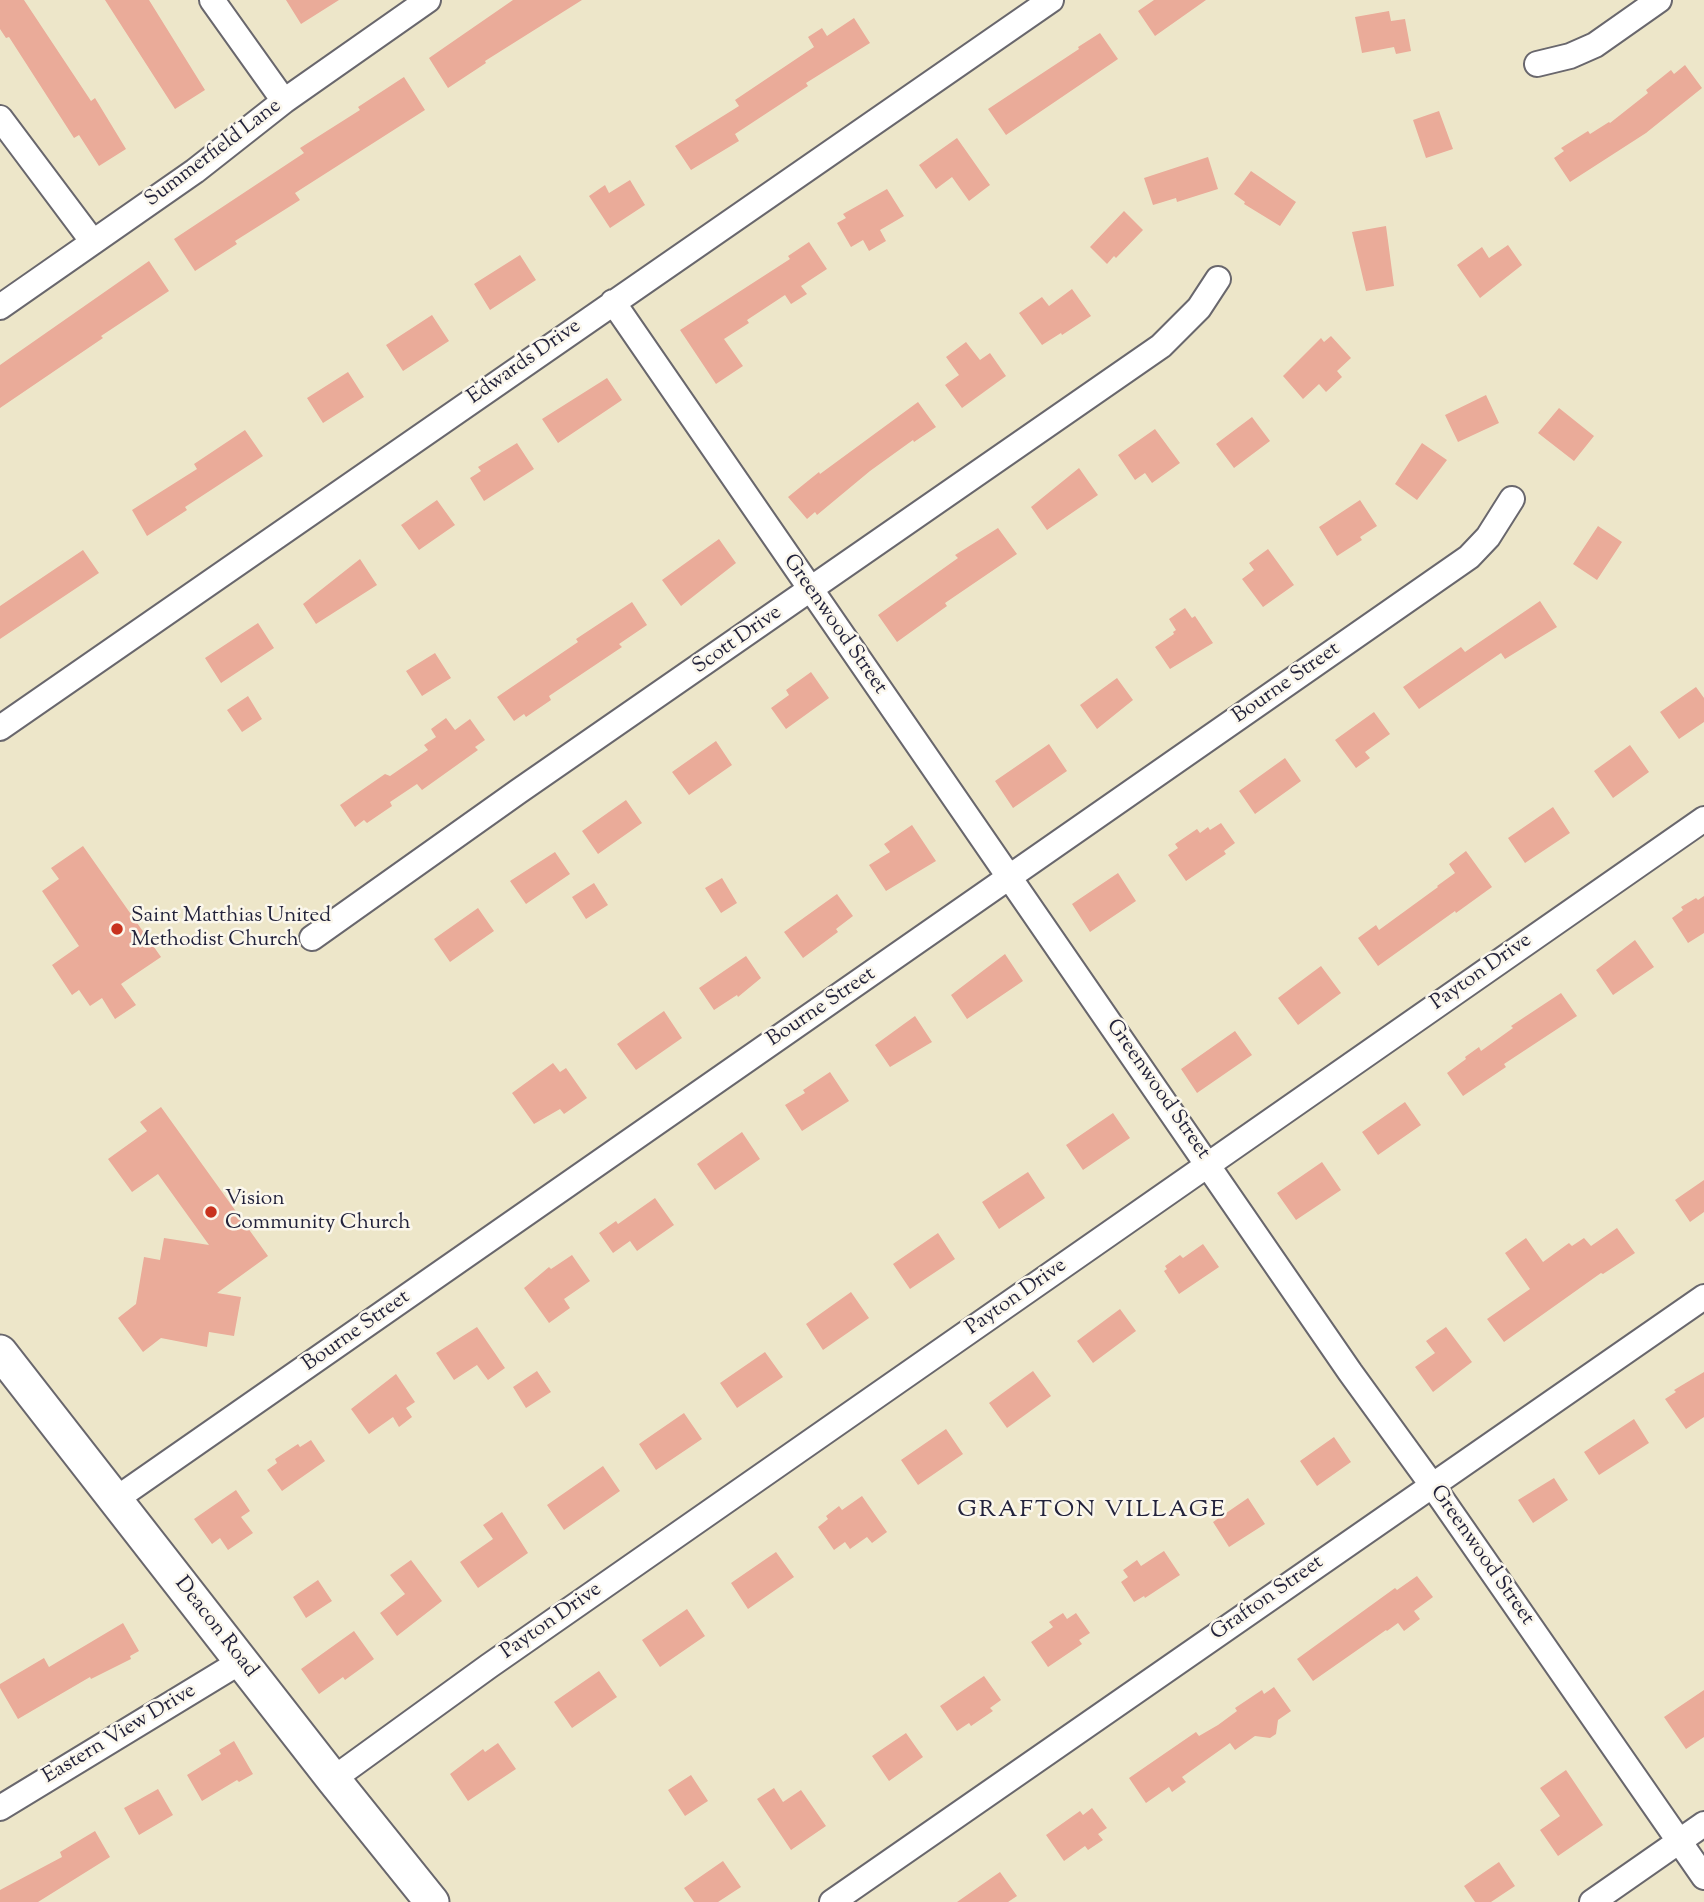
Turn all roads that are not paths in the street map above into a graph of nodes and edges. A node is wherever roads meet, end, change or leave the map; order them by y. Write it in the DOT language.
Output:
graph roads {
  1 [pos="212,0"];
  2 [pos="428,0"];
  3 [pos="1051,0"];
  4 [pos="1659,0"];
  5 [pos="1537,64"];
  6 [pos="284,101"];
  7 [pos="0,118"];
  8 [pos="93,242"];
  9 [pos="1218,279"];
  10 [pos="613,302"];
  11 [pos="0,307"];
  12 [pos="1512,499"];
  13 [pos="810,591"];
  14 [pos="0,728"];
  15 [pos="1704,819"];
  16 [pos="1010,878"];
  17 [pos="312,938"];
  18 [pos="1209,1165"];
  19 [pos="1704,1297"];
  20 [pos="0,1352"];
  21 [pos="1432,1485"];
  22 [pos="116,1499"];
  23 [pos="240,1662"];
  24 [pos="333,1779"];
  25 [pos="0,1808"];
  26 [pos="1704,1824"];
  27 [pos="1680,1841"];
  28 [pos="1704,1877"];
  29 [pos="432,1902"];
  30 [pos="831,1902"];
  31 [pos="1592,1902"];
  1 -- 6 [label="street"];
  2 -- 6 [label="street, Summerfield Lane"];
  3 -- 10 [label="street, Edwards Drive"];
  4 -- 5 [label="street"];
  6 -- 8 [label="street, Summerfield Lane"];
  7 -- 8 [label="street"];
  8 -- 11 [label="street, Summerfield Lane"];
  9 -- 13 [label="street, Scott Drive"];
  10 -- 13 [label="street, Greenwood Street"];
  10 -- 14 [label="street, Edwards Drive"];
  12 -- 16 [label="street, Bourne Street"];
  13 -- 16 [label="street, Greenwood Street"];
  13 -- 17 [label="street, Scott Drive"];
  15 -- 18 [label="street, Payton Drive"];
  16 -- 18 [label="street, Greenwood Street"];
  16 -- 22 [label="street, Bourne Street"];
  18 -- 21 [label="street, Greenwood Street"];
  18 -- 24 [label="street, Payton Drive"];
  19 -- 21 [label="street, Grafton Street"];
  20 -- 22 [label="main road, Deacon Road"];
  21 -- 27 [label="street, Greenwood Street"];
  21 -- 30 [label="street, Grafton Street"];
  22 -- 23 [label="main road, Deacon Road"];
  23 -- 24 [label="main road, Deacon Road"];
  23 -- 25 [label="street, Eastern View Drive"];
  24 -- 29 [label="main road, Deacon Road"];
  26 -- 27 [label="street"];
  27 -- 28 [label="street, Greenwood Street"];
  27 -- 31 [label="street"];
}
